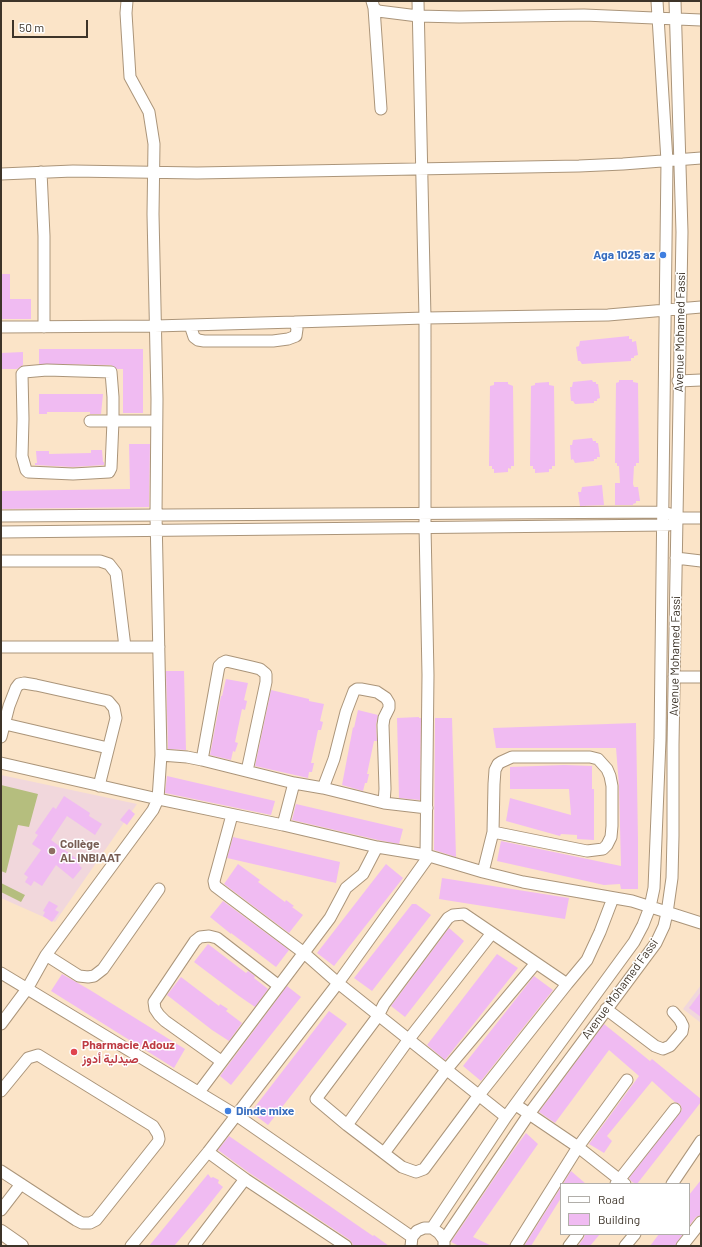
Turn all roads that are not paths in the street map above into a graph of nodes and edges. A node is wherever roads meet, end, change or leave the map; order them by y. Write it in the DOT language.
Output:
graph roads {
  1 [pos="128,1"];
  2 [pos="418,1"];
  3 [pos="657,1"];
  4 [pos="675,1"];
  5 [pos="373,4"];
  6 [pos="418,16"];
  7 [pos="658,18"];
  8 [pos="675,19"];
  9 [pos="701,20"];
  10 [pos="381,109"];
  11 [pos="701,158"];
  12 [pos="680,160"];
  13 [pos="667,162"];
  14 [pos="421,168"];
  15 [pos="41,172"];
  16 [pos="153,172"];
  17 [pos="1,174"];
  18 [pos="701,307"];
  19 [pos="680,309"];
  20 [pos="665,310"];
  21 [pos="425,318"];
  22 [pos="295,322"];
  23 [pos="190,325"];
  24 [pos="155,326"];
  25 [pos="1,327"];
  26 [pos="44,327"];
  27 [pos="701,380"];
  28 [pos="678,381"];
  29 [pos="90,421"];
  30 [pos="113,421"];
  31 [pos="156,421"];
  32 [pos="663,512"];
  33 [pos="426,513"];
  34 [pos="156,515"];
  35 [pos="1,516"];
  36 [pos="677,518"];
  37 [pos="701,518"];
  38 [pos="425,526"];
  39 [pos="663,526"];
  40 [pos="156,530"];
  41 [pos="1,532"];
  42 [pos="676,558"];
  43 [pos="1,561"];
  44 [pos="701,561"];
  45 [pos="1,647"];
  46 [pos="125,647"];
  47 [pos="159,647"];
  48 [pos="674,677"];
  49 [pos="701,677"];
  50 [pos="5,724"];
  51 [pos="1,737"];
  52 [pos="108,748"];
  53 [pos="162,755"];
  54 [pos="202,760"];
  55 [pos="1,763"];
  56 [pos="247,771"];
  57 [pos="294,783"];
  58 [pos="99,786"];
  59 [pos="323,788"];
  60 [pos="158,799"];
  61 [pos="384,803"];
  62 [pos="427,808"];
  63 [pos="232,815"];
  64 [pos="283,825"];
  65 [pos="493,832"];
  66 [pos="377,847"];
  67 [pos="428,856"];
  68 [pos="483,872"];
  69 [pos="159,889"];
  70 [pos="613,898"];
  71 [pos="650,907"];
  72 [pos="667,912"];
  73 [pos="701,923"];
  74 [pos="492,933"];
  75 [pos="304,954"];
  76 [pos="46,955"];
  77 [pos="536,962"];
  78 [pos="1,973"];
  79 [pos="338,983"];
  80 [pos="567,984"];
  81 [pos="279,986"];
  82 [pos="27,989"];
  83 [pos="606,1009"];
  84 [pos="673,1012"];
  85 [pos="378,1016"];
  86 [pos="1,1024"];
  87 [pos="409,1039"];
  88 [pos="221,1061"];
  89 [pos="446,1070"];
  90 [pos="627,1080"];
  91 [pos="1,1091"];
  92 [pos="199,1092"];
  93 [pos="479,1095"];
  94 [pos="516,1105"];
  95 [pos="675,1110"];
  96 [pos="529,1114"];
  97 [pos="236,1115"];
  98 [pos="506,1117"];
  99 [pos="347,1125"];
  100 [pos="701,1141"];
  101 [pos="578,1147"];
  102 [pos="208,1152"];
  103 [pos="384,1153"];
  104 [pos="696,1157"];
  105 [pos="1,1171"];
  106 [pos="245,1179"];
  107 [pos="620,1182"];
  108 [pos="673,1183"];
  109 [pos="21,1184"];
  110 [pos="1,1210"];
  111 [pos="701,1222"];
  112 [pos="432,1228"];
  113 [pos="1,1232"];
  114 [pos="577,1235"];
  115 [pos="634,1235"];
  116 [pos="412,1242"];
  117 [pos="444,1243"];
  118 [pos="21,1246"];
  119 [pos="131,1246"];
  120 [pos="194,1246"];
  121 [pos="346,1246"];
  122 [pos="516,1246"];
  123 [pos="569,1246"];
  124 [pos="625,1246"];
  125 [pos="682,1246"];
  1 -- 16 [label="street"];
  2 -- 6 [label="street"];
  3 -- 7 [label="street, Avenue Mohamed Fassi"];
  4 -- 8 [label="street, Avenue Mohamed Fassi"];
  5 -- 6 [label="street"];
  5 -- 10 [label="street"];
  6 -- 7 [label="street"];
  6 -- 14 [label="street"];
  7 -- 8 [label="street"];
  7 -- 13 [label="street, Avenue Mohamed Fassi"];
  8 -- 9 [label="street"];
  8 -- 12 [label="street, Avenue Mohamed Fassi"];
  11 -- 12 [label="street"];
  12 -- 13 [label="street"];
  12 -- 19 [label="street, Avenue Mohamed Fassi"];
  13 -- 14 [label="street"];
  13 -- 20 [label="street, Avenue Mohamed Fassi"];
  14 -- 16 [label="street"];
  14 -- 21 [label="street"];
  15 -- 16 [label="street"];
  15 -- 17 [label="street"];
  15 -- 26 [label="street"];
  16 -- 24 [label="street"];
  18 -- 19 [label="street"];
  19 -- 20 [label="street"];
  19 -- 28 [label="street, Avenue Mohamed Fassi"];
  20 -- 21 [label="street"];
  20 -- 32 [label="street, Avenue Mohamed Fassi"];
  21 -- 22 [label="street"];
  21 -- 33 [label="street"];
  22 -- 23 [label="street"];
  22 -- 23 [label="street"];
  23 -- 24 [label="street"];
  24 -- 26 [label="street"];
  24 -- 31 [label="street"];
  25 -- 26 [label="street"];
  27 -- 28 [label="street"];
  28 -- 36 [label="street, Avenue Mohamed Fassi"];
  29 -- 30 [label="street"];
  30 -- 30 [label="street"];
  30 -- 31 [label="street"];
  31 -- 34 [label="street"];
  32 -- 33 [label="street"];
  32 -- 36 [label="street"];
  32 -- 39 [label="street, Avenue Mohamed Fassi"];
  33 -- 34 [label="street"];
  33 -- 38 [label="street"];
  34 -- 35 [label="street"];
  34 -- 40 [label="street"];
  36 -- 37 [label="street"];
  36 -- 39 [label="street"];
  36 -- 42 [label="street, Avenue Mohamed Fassi"];
  38 -- 39 [label="street"];
  38 -- 40 [label="street"];
  38 -- 62 [label="street"];
  39 -- 71 [label="street, Avenue Mohamed Fassi"];
  40 -- 41 [label="street"];
  40 -- 47 [label="street"];
  42 -- 44 [label="street"];
  42 -- 48 [label="street, Avenue Mohamed Fassi"];
  43 -- 46 [label="street"];
  45 -- 46 [label="street"];
  46 -- 47 [label="street"];
  47 -- 53 [label="street"];
  48 -- 49 [label="street"];
  48 -- 72 [label="street, Avenue Mohamed Fassi"];
  50 -- 51 [label="street"];
  50 -- 52 [label="street"];
  50 -- 52 [label="street"];
  52 -- 58 [label="street"];
  53 -- 54 [label="street"];
  53 -- 60 [label="street"];
  54 -- 56 [label="street"];
  54 -- 56 [label="street"];
  55 -- 58 [label="street"];
  56 -- 57 [label="street"];
  57 -- 59 [label="street"];
  57 -- 64 [label="street"];
  58 -- 60 [label="street"];
  59 -- 61 [label="street"];
  59 -- 61 [label="street"];
  60 -- 63 [label="street"];
  60 -- 76 [label="street"];
  61 -- 62 [label="street"];
  62 -- 67 [label="street"];
  63 -- 64 [label="street"];
  63 -- 75 [label="street"];
  64 -- 66 [label="street"];
  65 -- 65 [label="street"];
  65 -- 68 [label="street"];
  66 -- 67 [label="street"];
  66 -- 75 [label="street"];
  67 -- 68 [label="street"];
  67 -- 79 [label="street"];
  68 -- 70 [label="street"];
  69 -- 76 [label="street"];
  70 -- 71 [label="street"];
  70 -- 80 [label="street"];
  71 -- 72 [label="street"];
  71 -- 94 [label="street, Avenue Mohamed Fassi"];
  72 -- 73 [label="street"];
  72 -- 83 [label="street, Avenue Mohamed Fassi"];
  74 -- 77 [label="street"];
  74 -- 85 [label="street"];
  74 -- 87 [label="street"];
  75 -- 79 [label="street"];
  75 -- 81 [label="street"];
  76 -- 82 [label="street"];
  77 -- 80 [label="street"];
  77 -- 89 [label="street"];
  78 -- 82 [label="street"];
  79 -- 85 [label="street"];
  79 -- 97 [label="street"];
  80 -- 93 [label="street"];
  81 -- 88 [label="street"];
  81 -- 88 [label="street"];
  82 -- 86 [label="street"];
  82 -- 92 [label="street"];
  83 -- 84 [label="street"];
  83 -- 96 [label="street, Avenue Mohamed Fassi"];
  85 -- 87 [label="street"];
  85 -- 99 [label="street"];
  87 -- 89 [label="street"];
  87 -- 99 [label="street"];
  88 -- 92 [label="street"];
  89 -- 93 [label="street"];
  89 -- 103 [label="street"];
  90 -- 101 [label="street"];
  91 -- 109 [label="street"];
  92 -- 97 [label="street"];
  93 -- 98 [label="street"];
  93 -- 103 [label="street"];
  94 -- 96 [label="street"];
  94 -- 98 [label="street, Avenue Mohamed Fassi"];
  95 -- 107 [label="street"];
  96 -- 101 [label="street"];
  96 -- 117 [label="street, Avenue Mohamed Fassi"];
  97 -- 102 [label="street"];
  97 -- 116 [label="street"];
  98 -- 112 [label="street, Avenue Mohamed Fassi"];
  99 -- 103 [label="street"];
  100 -- 104 [label="street"];
  101 -- 107 [label="street"];
  101 -- 122 [label="street"];
  102 -- 106 [label="street"];
  102 -- 119 [label="street"];
  104 -- 108 [label="street"];
  105 -- 109 [label="street"];
  106 -- 120 [label="street"];
  106 -- 121 [label="street"];
  109 -- 110 [label="street"];
  111 -- 125 [label="street"];
  112 -- 116 [label="street"];
  112 -- 117 [label="street, Avenue Mohamed Fassi"];
  113 -- 118 [label="street"];
  114 -- 123 [label="street"];
  115 -- 124 [label="street"];
}
